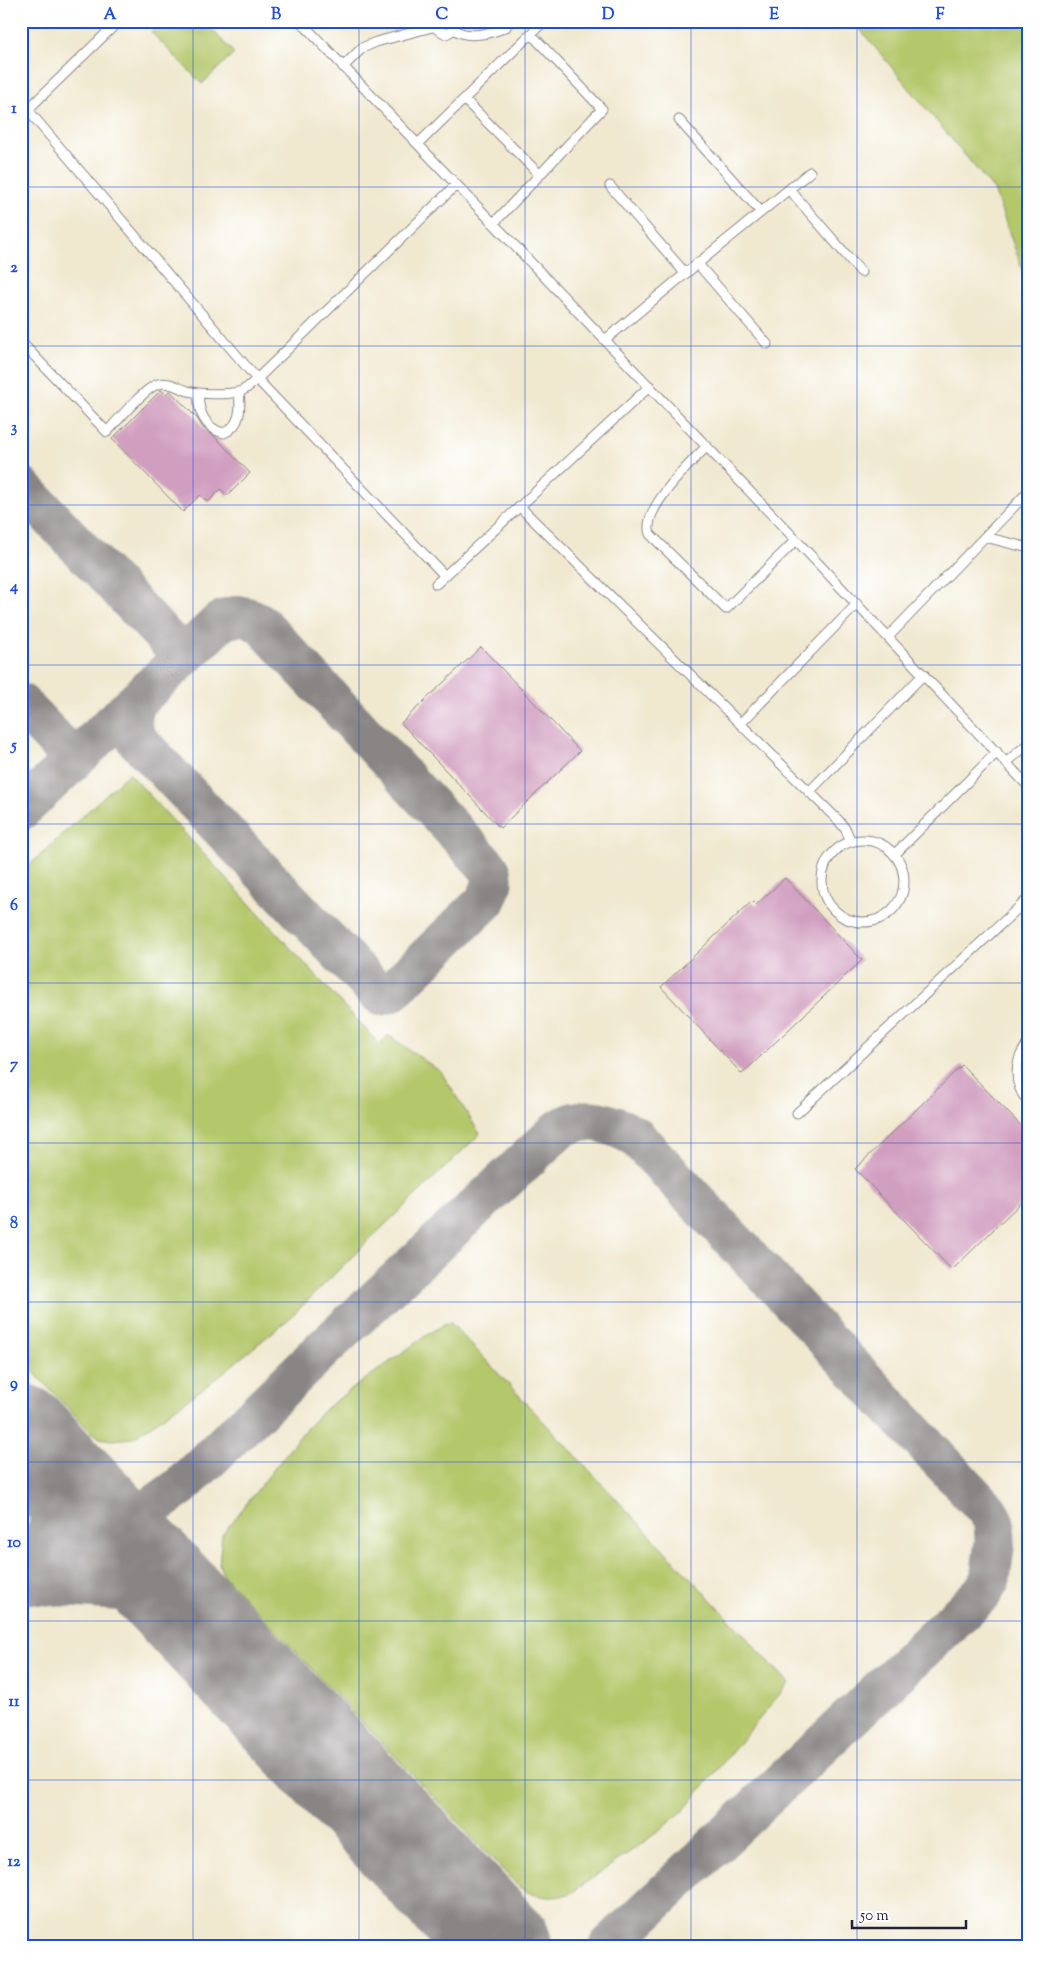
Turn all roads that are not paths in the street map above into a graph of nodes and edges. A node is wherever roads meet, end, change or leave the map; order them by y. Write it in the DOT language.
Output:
graph roads {
  1 [pos="119,21"];
  2 [pos="508,21"];
  3 [pos="544,21"];
  4 [pos="301,22"];
  5 [pos="436,24"];
  6 [pos="455,25"];
  7 [pos="531,34"];
  8 [pos="343,67"];
  9 [pos="464,99"];
  10 [pos="21,102"];
  11 [pos="24,113"];
  12 [pos="679,120"];
  13 [pos="418,144"];
  14 [pos="810,172"];
  15 [pos="540,175"];
  16 [pos="456,185"];
  17 [pos="610,186"];
  18 [pos="789,189"];
  19 [pos="761,212"];
  20 [pos="494,223"];
  21 [pos="697,263"];
  22 [pos="861,272"];
  23 [pos="685,273"];
  24 [pos="605,340"];
  25 [pos="21,342"];
  26 [pos="767,344"];
  27 [pos="256,379"];
  28 [pos="650,386"];
  29 [pos="199,392"];
  30 [pos="239,392"];
  31 [pos="706,446"];
  32 [pos="1029,491"];
  33 [pos="520,507"];
  34 [pos="985,537"];
  35 [pos="796,540"];
  36 [pos="1029,548"];
  37 [pos="445,576"];
  38 [pos="436,584"];
  39 [pos="857,604"];
  40 [pos="888,637"];
  41 [pos="924,674"];
  42 [pos="740,724"];
  43 [pos="1029,743"];
  44 [pos="997,752"];
  45 [pos="1007,762"];
  46 [pos="1029,787"];
  47 [pos="809,792"];
  48 [pos="851,842"];
  49 [pos="895,854"];
  50 [pos="1029,898"];
  51 [pos="1029,1043"];
  52 [pos="1029,1102"];
  53 [pos="797,1114"];
  1 -- 11 [label="lane"];
  2 -- 6 [label="lane"];
  3 -- 7 [label="lane"];
  4 -- 8 [label="lane"];
  5 -- 6 [label="lane"];
  5 -- 8 [label="lane"];
  7 -- 9 [label="lane"];
  7 -- 15 [label="lane"];
  8 -- 13 [label="lane"];
  9 -- 13 [label="lane"];
  9 -- 15 [label="lane"];
  10 -- 11 [label="lane"];
  11 -- 27 [label="lane"];
  12 -- 19 [label="lane"];
  13 -- 16 [label="lane"];
  14 -- 18 [label="lane"];
  15 -- 20 [label="lane"];
  16 -- 20 [label="lane"];
  16 -- 27 [label="lane"];
  17 -- 23 [label="lane"];
  18 -- 19 [label="lane"];
  18 -- 22 [label="lane"];
  19 -- 21 [label="lane"];
  20 -- 24 [label="lane"];
  21 -- 23 [label="lane"];
  21 -- 26 [label="lane"];
  23 -- 24 [label="lane"];
  24 -- 28 [label="lane"];
  25 -- 29 [label="lane"];
  27 -- 30 [label="lane"];
  27 -- 37 [label="lane"];
  28 -- 31 [label="lane"];
  28 -- 33 [label="lane"];
  29 -- 30 [label="lane"];
  29 -- 30 [label="lane"];
  31 -- 35 [label="lane"];
  31 -- 35 [label="lane"];
  32 -- 34 [label="lane"];
  33 -- 37 [label="lane"];
  33 -- 42 [label="lane"];
  34 -- 36 [label="lane"];
  34 -- 40 [label="lane"];
  35 -- 39 [label="lane"];
  37 -- 38 [label="lane"];
  39 -- 40 [label="lane"];
  39 -- 42 [label="lane"];
  40 -- 41 [label="lane"];
  41 -- 44 [label="lane"];
  41 -- 47 [label="lane"];
  42 -- 47 [label="lane"];
  43 -- 45 [label="lane"];
  44 -- 45 [label="lane"];
  44 -- 49 [label="lane"];
  45 -- 46 [label="lane"];
  47 -- 48 [label="lane"];
  48 -- 49 [label="lane"];
  48 -- 49 [label="lane"];
  50 -- 53 [label="lane"];
  51 -- 52 [label="lane"];
}
